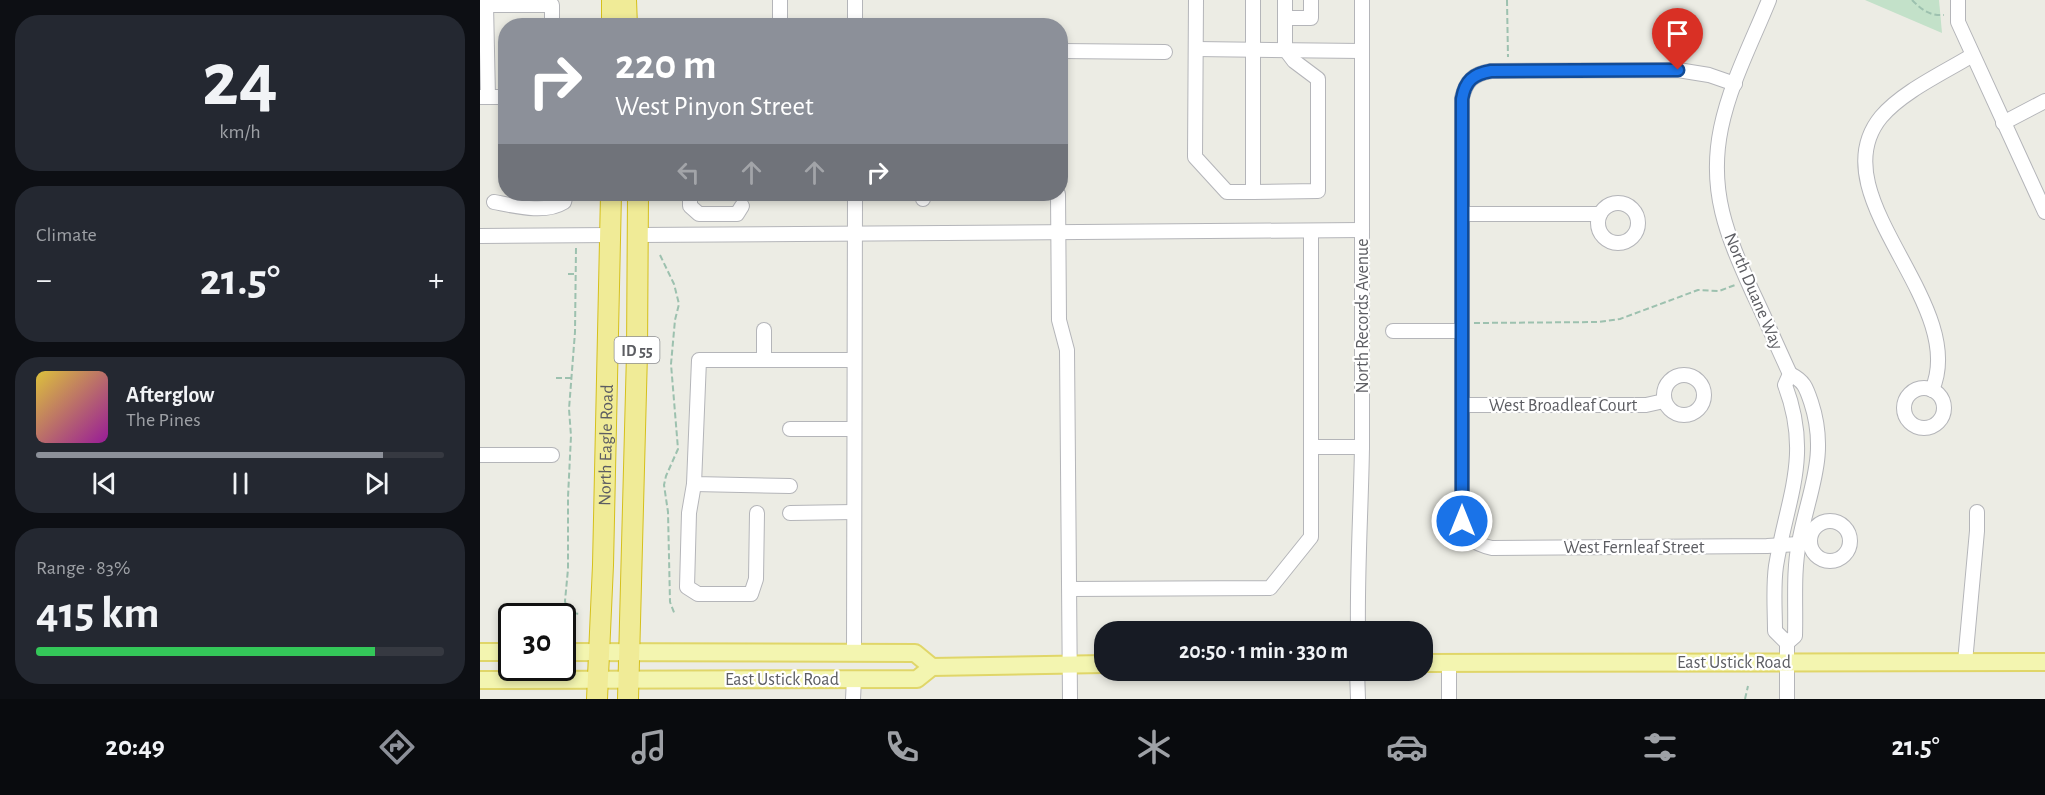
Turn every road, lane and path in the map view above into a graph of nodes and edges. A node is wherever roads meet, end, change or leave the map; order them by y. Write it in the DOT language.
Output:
graph roads {
  1 [pos="612,0"];
  2 [pos="626,0"];
  3 [pos="636,0"];
  4 [pos="780,0"];
  5 [pos="855,0"];
  6 [pos="1196,0"];
  7 [pos="1253,0"];
  8 [pos="1285,0"];
  9 [pos="1311,0"];
  10 [pos="1362,0"];
  11 [pos="1507,0"];
  12 [pos="1769,0"];
  13 [pos="1912,0"];
  14 [pos="1958,0"];
  15 [pos="483,5"];
  16 [pos="1944,15"];
  17 [pos="552,18"];
  18 [pos="612,18"];
  19 [pos="627,18"];
  20 [pos="636,18"];
  21 [pos="780,18"];
  22 [pos="855,18"];
  23 [pos="1285,18"];
  24 [pos="480,30"];
  25 [pos="1196,49"];
  26 [pos="1253,49"];
  27 [pos="1285,49"];
  28 [pos="1068,51"];
  29 [pos="1362,51"];
  30 [pos="1165,52"];
  31 [pos="1971,56"];
  32 [pos="1508,71"];
  33 [pos="1735,84"];
  34 [pos="483,97"];
  35 [pos="2045,101"];
  36 [pos="2003,123"];
  37 [pos="1253,192"];
  38 [pos="564,201"];
  39 [pos="611,201"];
  40 [pos="638,201"];
  41 [pos="690,201"];
  42 [pos="855,201"];
  43 [pos="1059,201"];
  44 [pos="494,202"];
  45 [pos="742,206"];
  46 [pos="2045,212"];
  47 [pos="1462,214"];
  48 [pos="1600,214"];
  49 [pos="1362,230"];
  50 [pos="1311,231"];
  51 [pos="1059,232"];
  52 [pos="855,234"];
  53 [pos="611,235"];
  54 [pos="639,235"];
  55 [pos="480,236"];
  56 [pos="576,244"];
  57 [pos="660,255"];
  58 [pos="568,274"];
  59 [pos="576,274"];
  60 [pos="1747,279"];
  61 [pos="1462,327"];
  62 [pos="764,330"];
  63 [pos="1394,331"];
  64 [pos="764,359"];
  65 [pos="854,360"];
  66 [pos="1790,374"];
  67 [pos="556,378"];
  68 [pos="572,378"];
  69 [pos="1932,390"];
  70 [pos="1664,400"];
  71 [pos="1462,405"];
  72 [pos="790,429"];
  73 [pos="854,429"];
  74 [pos="1311,447"];
  75 [pos="1362,447"];
  76 [pos="480,455"];
  77 [pos="552,455"];
  78 [pos="694,484"];
  79 [pos="790,486"];
  80 [pos="854,512"];
  81 [pos="1977,512"];
  82 [pos="757,513"];
  83 [pos="790,513"];
  84 [pos="1804,542"];
  85 [pos="1780,545"];
  86 [pos="1070,590"];
  87 [pos="581,614"];
  88 [pos="675,615"];
  89 [pos="1358,621"];
  90 [pos="1787,643"];
  91 [pos="480,652"];
  92 [pos="498,652"];
  93 [pos="576,652"];
  94 [pos="599,652"];
  95 [pos="629,652"];
  96 [pos="854,652"];
  97 [pos="1787,662"];
  98 [pos="1965,662"];
  99 [pos="2045,662"];
  100 [pos="1433,663"];
  101 [pos="1449,663"];
  102 [pos="1070,664"];
  103 [pos="1094,664"];
  104 [pos="932,667"];
  105 [pos="854,679"];
  106 [pos="480,681"];
  107 [pos="1357,681"];
  108 [pos="1748,686"];
  109 [pos="598,690"];
  110 [pos="628,690"];
  111 [pos="853,699"];
  112 [pos="1070,699"];
  113 [pos="1358,699"];
  114 [pos="1449,699"];
  115 [pos="1745,699"];
  116 [pos="1787,699"];
  1 -- 18 [label="highway"];
  2 -- 19 [label="highway"];
  3 -- 20 [label="highway"];
  4 -- 21 [label="street"];
  5 -- 22 [label="street"];
  6 -- 25 [label="street"];
  7 -- 26 [label="street"];
  8 -- 23 [label="street"];
  9 -- 23 [label="street"];
  10 -- 29 [label="street, North Records Avenue"];
  11 -- 32 [label="path"];
  12 -- 33 [label="street, North Duane Way"];
  13 -- 16 [label="path"];
  14 -- 31 [label="street"];
  15 -- 17 [label="street"];
  15 -- 34 [label="street"];
  23 -- 27 [label="street"];
  24 -- 34 [label="street"];
  25 -- 26 [label="street"];
  25 -- 37 [label="street"];
  26 -- 27 [label="street"];
  26 -- 37 [label="street"];
  27 -- 29 [label="street"];
  27 -- 37 [label="street"];
  28 -- 30 [label="street"];
  29 -- 49 [label="street, North Records Avenue"];
  31 -- 36 [label="street"];
  31 -- 69 [label="street"];
  32 -- 33 [label="street"];
  32 -- 47 [label="street"];
  33 -- 60 [label="street, North Duane Way"];
  35 -- 36 [label="street"];
  36 -- 46 [label="street"];
  38 -- 44 [label="street"];
  39 -- 53 [label="highway, North Eagle Road / ID 55"];
  40 -- 54 [label="highway, North Eagle Road / ID 55"];
  41 -- 45 [label="street"];
  42 -- 52 [label="street"];
  43 -- 51 [label="street"];
  47 -- 48 [label="street"];
  47 -- 61 [label="street"];
  49 -- 50 [label="street"];
  49 -- 75 [label="street, North Records Avenue"];
  50 -- 51 [label="street"];
  50 -- 74 [label="street"];
  51 -- 52 [label="street"];
  51 -- 86 [label="street"];
  52 -- 54 [label="street"];
  52 -- 65 [label="street"];
  53 -- 55 [label="street"];
  53 -- 94 [label="highway, North Eagle Road / ID 55"];
  54 -- 95 [label="highway, North Eagle Road / ID 55"];
  56 -- 59 [label="path"];
  57 -- 88 [label="path"];
  58 -- 59 [label="path"];
  59 -- 68 [label="path"];
  60 -- 61 [label="path"];
  60 -- 66 [label="street, North Duane Way"];
  61 -- 63 [label="street"];
  61 -- 71 [label="street"];
  62 -- 64 [label="street"];
  64 -- 65 [label="street"];
  64 -- 78 [label="street"];
  65 -- 73 [label="street"];
  66 -- 84 [label="street, North Duane Way"];
  66 -- 85 [label="street, North Duane Way"];
  67 -- 68 [label="path"];
  68 -- 87 [label="path"];
  70 -- 71 [label="street, West Broadleaf Court"];
  71 -- 85 [label="street, West Fernleaf Street"];
  72 -- 73 [label="street"];
  73 -- 80 [label="street"];
  74 -- 75 [label="street"];
  74 -- 86 [label="street"];
  75 -- 89 [label="street, North Records Avenue"];
  76 -- 77 [label="street"];
  78 -- 79 [label="street"];
  78 -- 82 [label="street"];
  80 -- 83 [label="street"];
  80 -- 96 [label="street"];
  81 -- 98 [label="street"];
  84 -- 85 [label="street, West Fernleaf Street"];
  84 -- 90 [label="street, North Duane Way"];
  85 -- 90 [label="street, North Duane Way"];
  86 -- 102 [label="street"];
  90 -- 97 [label="street, North Duane Way"];
  91 -- 92 [label="main road"];
  93 -- 94 [label="main road"];
  94 -- 95 [label="main road, East Ustick Road"];
  94 -- 109 [label="highway, North Eagle Road / ID 55"];
  95 -- 96 [label="main road, East Ustick Road"];
  95 -- 110 [label="highway, North Eagle Road / ID 55"];
  96 -- 104 [label="main road, East Ustick Road"];
  97 -- 98 [label="main road, East Ustick Road"];
  97 -- 101 [label="main road, East Ustick Road"];
  97 -- 116 [label="street, North Duane Way"];
  98 -- 99 [label="main road, East Ustick Road"];
  100 -- 101 [label="main road, East Ustick Road"];
  101 -- 114 [label="street"];
  102 -- 103 [label="main road, East Ustick Road"];
  102 -- 104 [label="main road, East Ustick Road"];
  102 -- 112 [label="street"];
  104 -- 105 [label="main road, East Ustick Road"];
  105 -- 110 [label="main road, East Ustick Road"];
  105 -- 111 [label="street"];
  106 -- 109 [label="main road"];
  107 -- 113 [label="street"];
  108 -- 115 [label="path"];
  109 -- 110 [label="main road, East Ustick Road"];
}
